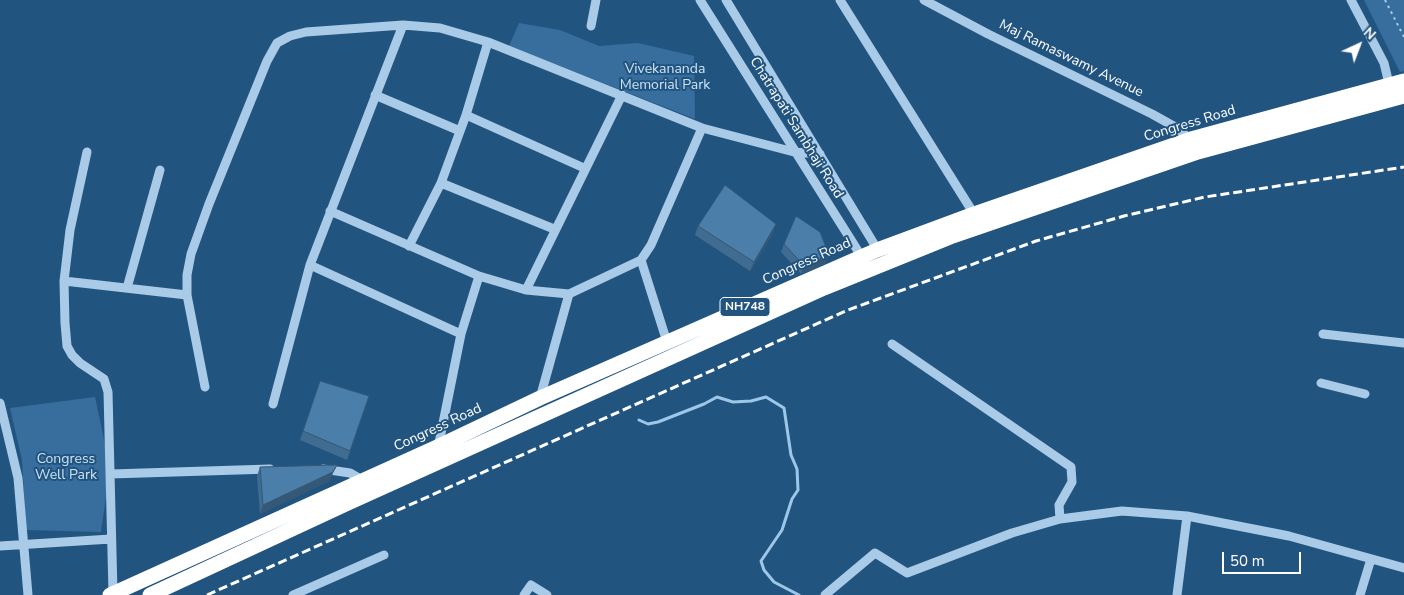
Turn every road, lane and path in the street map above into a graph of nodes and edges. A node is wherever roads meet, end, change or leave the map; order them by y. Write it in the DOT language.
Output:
graph roads {
  1 [pos="596,0"];
  2 [pos="700,0"];
  3 [pos="726,0"];
  4 [pos="840,0"];
  5 [pos="924,0"];
  6 [pos="1351,0"];
  7 [pos="1385,0"];
  8 [pos="403,25"];
  9 [pos="591,26"];
  10 [pos="1404,36"];
  11 [pos="488,42"];
  12 [pos="1397,90"];
  13 [pos="375,95"];
  14 [pos="622,95"];
  15 [pos="466,115"];
  16 [pos="702,128"];
  17 [pos="460,131"];
  18 [pos="1194,145"];
  19 [pos="87,152"];
  20 [pos="794,152"];
  21 [pos="820,154"];
  22 [pos="584,168"];
  23 [pos="160,170"];
  24 [pos="441,182"];
  25 [pos="330,211"];
  26 [pos="974,214"];
  27 [pos="554,229"];
  28 [pos="409,246"];
  29 [pos="877,250"];
  30 [pos="861,256"];
  31 [pos="641,260"];
  32 [pos="885,264"];
  33 [pos="310,266"];
  34 [pos="869,270"];
  35 [pos="479,276"];
  36 [pos="64,281"];
  37 [pos="127,288"];
  38 [pos="526,290"];
  39 [pos="569,294"];
  40 [pos="188,295"];
  41 [pos="461,334"];
  42 [pos="1323,334"];
  43 [pos="666,342"];
  44 [pos="1404,343"];
  45 [pos="892,344"];
  46 [pos="1321,383"];
  47 [pos="205,387"];
  48 [pos="1366,394"];
  49 [pos="540,398"];
  50 [pos="273,404"];
  51 [pos="0,405"];
  52 [pos="438,447"];
  53 [pos="440,462"];
  54 [pos="284,468"];
  55 [pos="312,468"];
  56 [pos="111,474"];
  57 [pos="362,480"];
  58 [pos="1187,516"];
  59 [pos="1060,519"];
  60 [pos="111,539"];
  61 [pos="24,544"];
  62 [pos="0,546"];
  63 [pos="384,555"];
  64 [pos="1371,559"];
  65 [pos="1404,568"];
  66 [pos="112,594"];
  67 [pos="28,595"];
  68 [pos="150,595"];
  69 [pos="293,595"];
  70 [pos="524,595"];
  71 [pos="547,595"];
  72 [pos="826,595"];
  73 [pos="1177,595"];
  74 [pos="1360,595"];
  1 -- 9 [label="street"];
  2 -- 20 [label="street, Chatrapati Sambhaji Road"];
  3 -- 21 [label="street, Chatrapati Sambhaji Road"];
  4 -- 26 [label="street"];
  5 -- 18 [label="street, Maj Ramaswamy Avenue"];
  6 -- 12 [label="street"];
  7 -- 10 [label="path"];
  8 -- 11 [label="street"];
  8 -- 13 [label="street"];
  8 -- 40 [label="street"];
  11 -- 14 [label="street"];
  11 -- 15 [label="street"];
  12 -- 18 [label="highway, Congress Road / NH748"];
  13 -- 17 [label="street"];
  13 -- 25 [label="street"];
  14 -- 16 [label="street"];
  14 -- 22 [label="street"];
  15 -- 17 [label="street"];
  15 -- 22 [label="street"];
  16 -- 20 [label="street"];
  16 -- 31 [label="street"];
  17 -- 24 [label="street"];
  18 -- 26 [label="highway, Congress Road / NH748"];
  18 -- 32 [label="highway, Congress Road / NH748"];
  19 -- 36 [label="street"];
  20 -- 21 [label="street"];
  20 -- 30 [label="street, Chatrapati Sambhaji Road"];
  21 -- 29 [label="street, Chatrapati Sambhaji Road"];
  22 -- 27 [label="street"];
  23 -- 37 [label="street"];
  24 -- 27 [label="street"];
  24 -- 28 [label="street"];
  25 -- 28 [label="street"];
  25 -- 33 [label="street"];
  26 -- 29 [label="highway, Congress Road / NH748"];
  27 -- 38 [label="street"];
  28 -- 35 [label="street"];
  29 -- 30 [label="highway, Congress Road / NH748"];
  29 -- 32 [label="street, Chatrapati Sambhaji Road"];
  30 -- 34 [label="street, Chatrapati Sambhaji Road"];
  30 -- 43 [label="highway, Congress Road / NH748"];
  31 -- 39 [label="street"];
  31 -- 43 [label="street"];
  32 -- 34 [label="highway, Congress Road / NH748"];
  33 -- 41 [label="street"];
  33 -- 50 [label="street"];
  34 -- 53 [label="highway, Congress Road / NH748"];
  35 -- 38 [label="street"];
  35 -- 41 [label="street"];
  36 -- 37 [label="street"];
  36 -- 56 [label="street"];
  37 -- 40 [label="street"];
  38 -- 39 [label="street"];
  39 -- 49 [label="street"];
  40 -- 47 [label="street"];
  41 -- 52 [label="street"];
  42 -- 44 [label="street"];
  43 -- 49 [label="highway, Congress Road / NH748"];
  45 -- 59 [label="street"];
  46 -- 48 [label="street"];
  49 -- 52 [label="highway, Congress Road / NH748"];
  51 -- 61 [label="street"];
  52 -- 53 [label="street"];
  52 -- 57 [label="highway, Congress Road / NH748"];
  53 -- 68 [label="highway, Congress Road / NH748"];
  54 -- 56 [label="street"];
  55 -- 57 [label="street"];
  56 -- 60 [label="street"];
  57 -- 66 [label="highway, Congress Road / NH748"];
  58 -- 59 [label="street"];
  58 -- 64 [label="street"];
  58 -- 73 [label="street"];
  59 -- 72 [label="street"];
  60 -- 61 [label="street"];
  60 -- 66 [label="street"];
  61 -- 62 [label="street"];
  61 -- 67 [label="street"];
  63 -- 69 [label="street"];
  64 -- 65 [label="street"];
  64 -- 74 [label="street"];
  70 -- 71 [label="street"];
}
